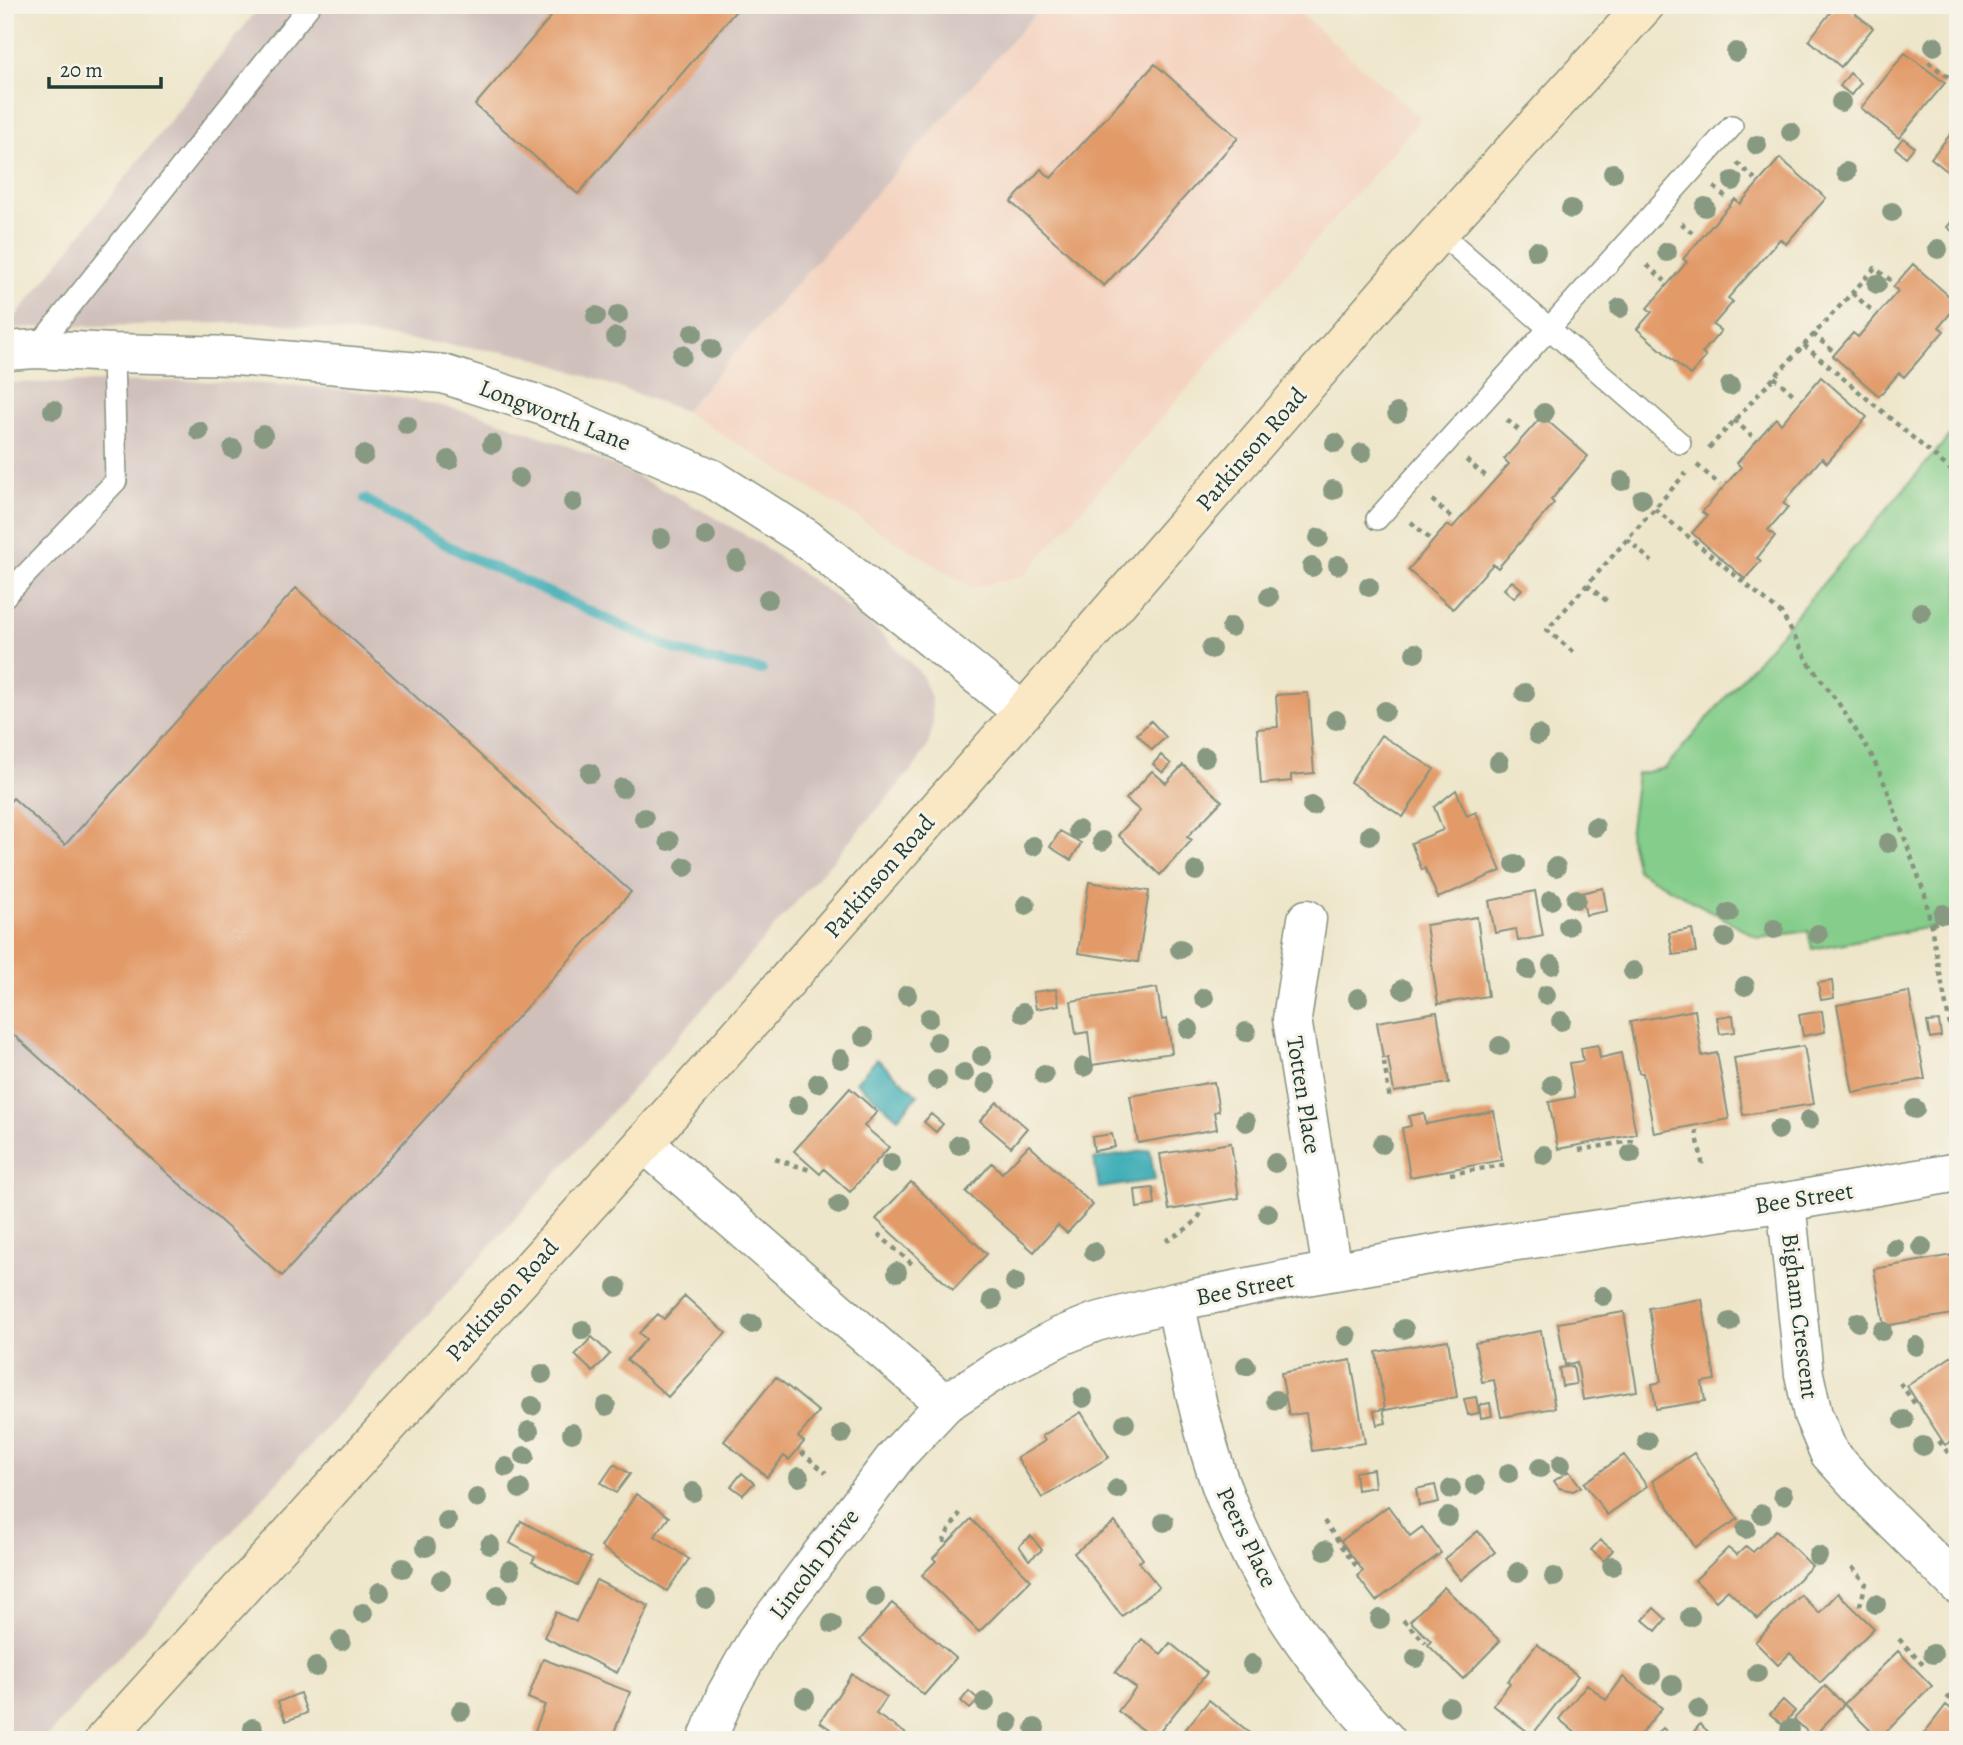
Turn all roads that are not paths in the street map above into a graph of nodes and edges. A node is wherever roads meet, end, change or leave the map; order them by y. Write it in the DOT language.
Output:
graph roads {
  1 [pos="310,5"];
  2 [pos="1645,5"];
  3 [pos="1732,126"];
  4 [pos="1439,232"];
  5 [pos="1550,328"];
  6 [pos="20,350"];
  7 [pos="113,354"];
  8 [pos="1680,443"];
  9 [pos="1377,519"];
  10 [pos="5,596"];
  11 [pos="1023,712"];
  12 [pos="1307,919"];
  13 [pos="644,1143"];
  14 [pos="1958,1172"];
  15 [pos="1786,1202"];
  16 [pos="1332,1271"];
  17 [pos="1175,1302"];
  18 [pos="945,1404"];
  19 [pos="1958,1585"];
  20 [pos="104,1740"];
  21 [pos="707,1740"];
  22 [pos="1386,1740"];
  1 -- 6 [label="lane"];
  2 -- 4 [label="main road, Parkinson Road"];
  3 -- 5 [label="lane"];
  4 -- 5 [label="lane"];
  4 -- 11 [label="main road, Parkinson Road"];
  5 -- 8 [label="lane"];
  5 -- 9 [label="lane"];
  6 -- 7 [label="street, Longworth Lane"];
  7 -- 10 [label="lane"];
  7 -- 11 [label="street, Longworth Lane"];
  11 -- 13 [label="main road, Parkinson Road"];
  12 -- 16 [label="street, Totten Place"];
  13 -- 18 [label="street"];
  13 -- 20 [label="main road, Parkinson Road"];
  14 -- 15 [label="street, Bee Street"];
  15 -- 16 [label="street, Bee Street"];
  15 -- 19 [label="street, Bigham Crescent"];
  16 -- 17 [label="street, Bee Street"];
  17 -- 18 [label="street, Bee Street"];
  17 -- 22 [label="street, Peers Place"];
  18 -- 21 [label="street, Lincoln Drive"];
}
